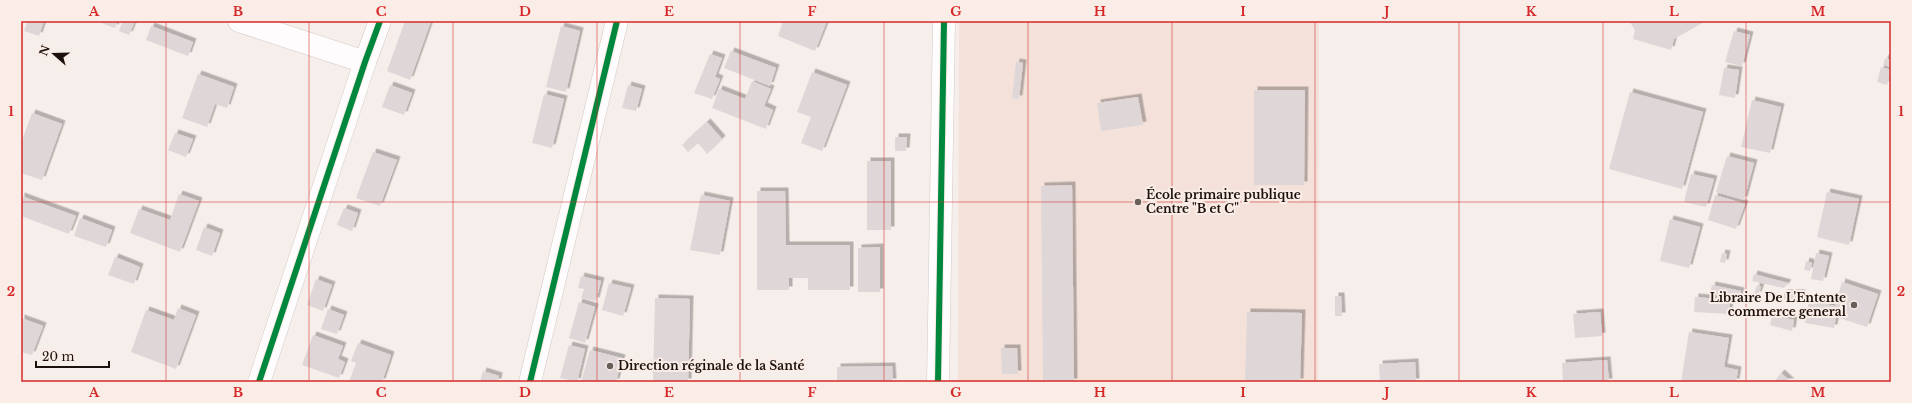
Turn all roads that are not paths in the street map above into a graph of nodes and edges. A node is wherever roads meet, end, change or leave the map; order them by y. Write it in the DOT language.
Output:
graph roads {
  1 [pos="239,21"];
  2 [pos="380,21"];
  3 [pos="617,21"];
  4 [pos="944,21"];
  5 [pos="365,62"];
  6 [pos="259,382"];
  7 [pos="530,382"];
  8 [pos="938,382"];
  1 -- 5 [label="street"];
  2 -- 5 [label="street"];
  3 -- 7 [label="street"];
  4 -- 8 [label="street"];
  5 -- 6 [label="street"];
}
